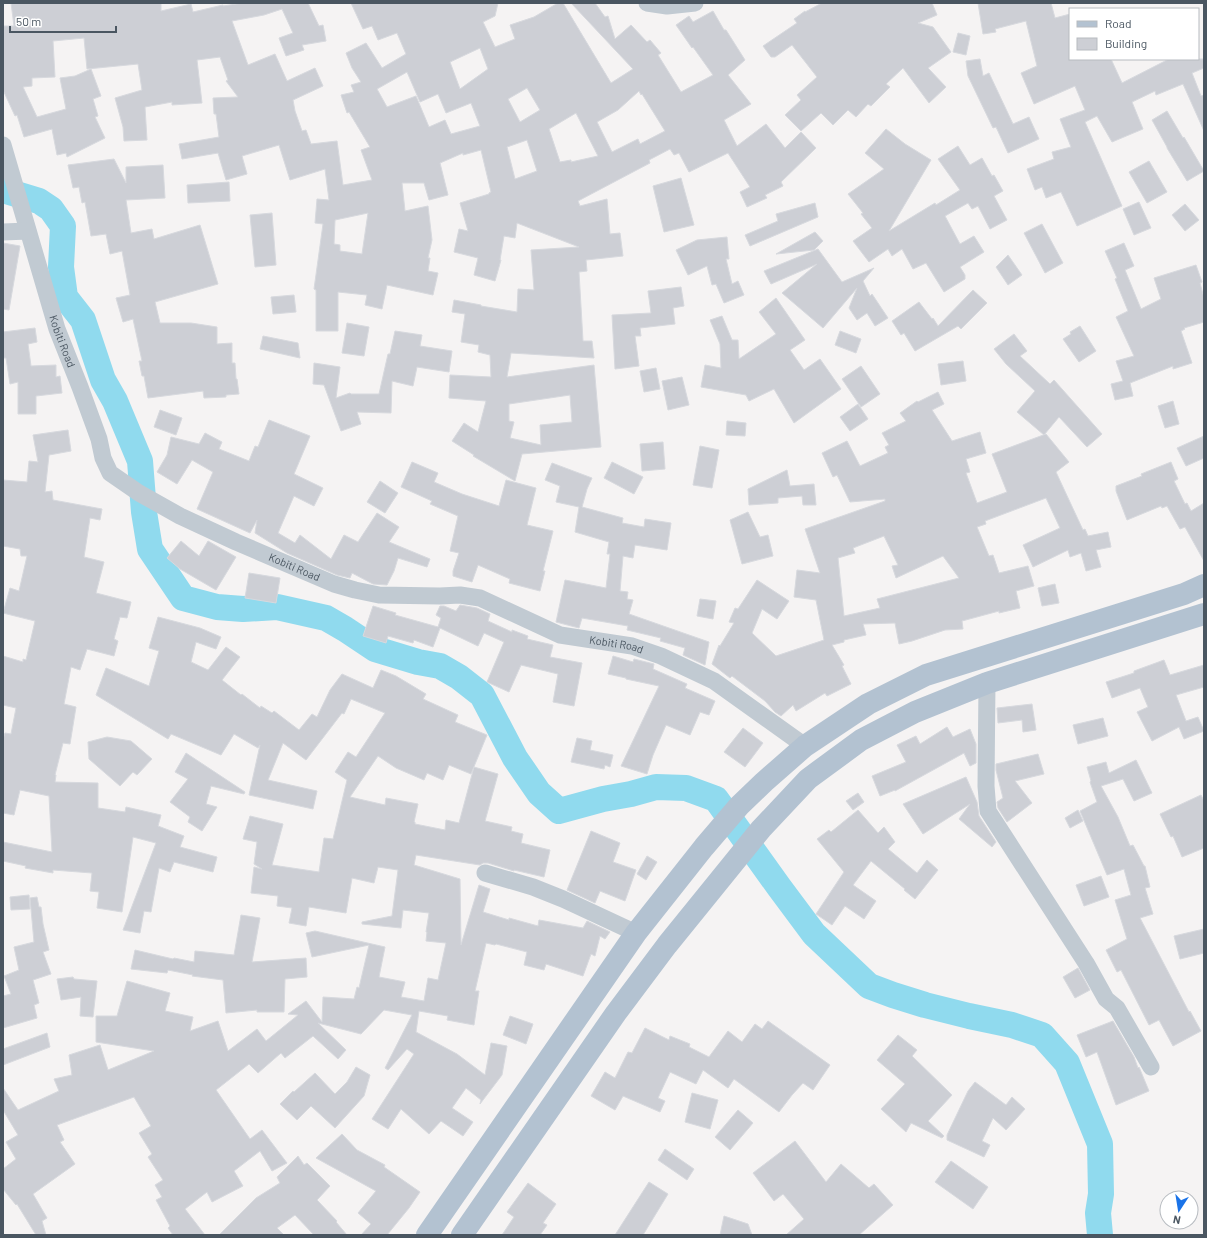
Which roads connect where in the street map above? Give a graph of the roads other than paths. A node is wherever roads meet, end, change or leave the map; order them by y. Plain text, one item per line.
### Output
1 (647, 3) edge
2 (695, 3) edge
3 (3, 145) edge
4 (28, 231) junction
5 (3, 232) edge
6 (1204, 585) edge
7 (1204, 614) edge
8 (987, 683) junction
9 (805, 746) junction
10 (485, 873) dead end
11 (636, 933) junction
12 (1151, 1067) dead end
13 (427, 1235) edge
14 (462, 1235) edge

1 - 2 street
3 - 4 street, Kobiti Road
4 - 5 street
4 - 9 street, Kobiti Road
6 - 9 main road
7 - 8 main road
8 - 12 street
8 - 14 main road
9 - 11 main road
10 - 11 street
11 - 13 main road

